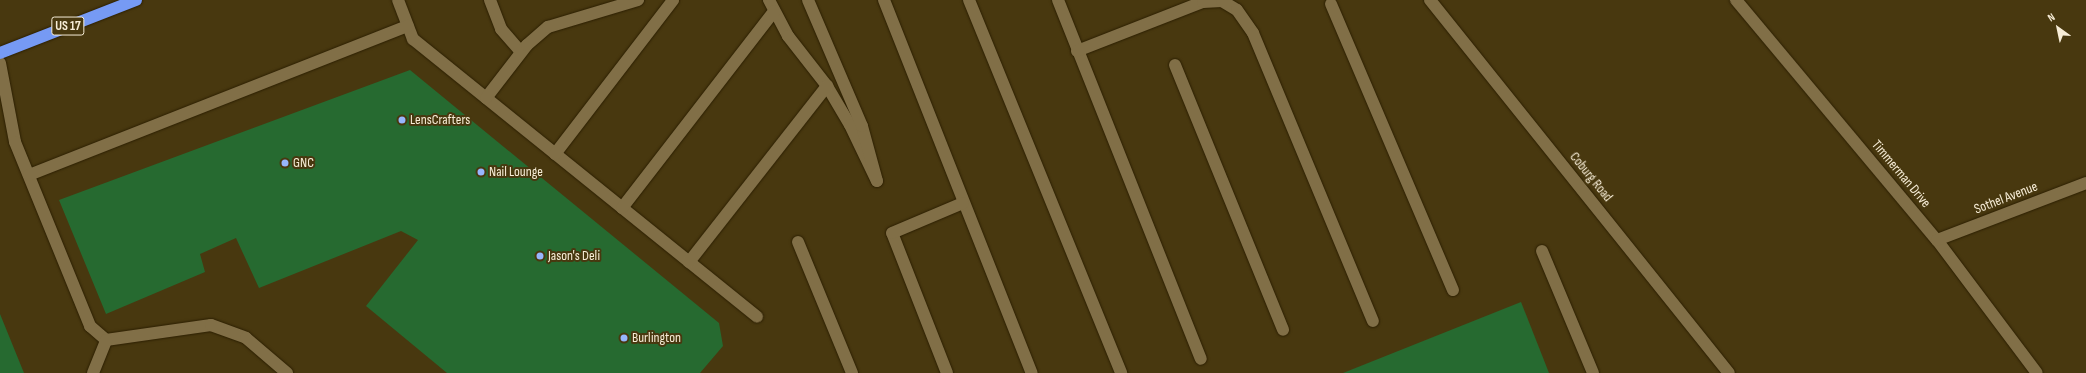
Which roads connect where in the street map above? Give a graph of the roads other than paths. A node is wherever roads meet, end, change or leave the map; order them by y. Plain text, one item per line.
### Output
1 (136, 0) edge
2 (398, 0) edge
3 (490, 0) edge
4 (638, 0) edge
5 (673, 0) edge
6 (769, 0) edge
7 (808, 0) edge
8 (884, 0) edge
9 (969, 0) edge
10 (1058, 0) edge
11 (1430, 0) edge
12 (1736, 0) edge
13 (1222, 1) edge
14 (1331, 4) dead end
15 (774, 11) junction
16 (408, 26) junction
17 (1077, 51) junction
18 (521, 52) junction
19 (0, 53) edge
20 (0, 63) edge
21 (1175, 65) dead end
22 (827, 86) junction
23 (486, 98) junction
24 (555, 154) junction
25 (29, 175) junction
26 (2086, 183) edge
27 (963, 203) junction
28 (622, 208) junction
29 (1937, 240) junction
30 (798, 242) dead end
31 (1542, 251) dead end
32 (689, 262) junction
33 (1453, 290) dead end
34 (757, 317) dead end
35 (1373, 321) dead end
36 (1283, 330) dead end
37 (106, 340) junction
38 (1201, 359) dead end
39 (93, 373) edge
40 (287, 373) edge
41 (852, 373) edge
42 (947, 373) edge
43 (1032, 373) edge
44 (1121, 373) edge
45 (1593, 373) edge
46 (1729, 373) edge
47 (2037, 373) edge

1 - 19 highway, US 17
2 - 16 street
3 - 18 street
4 - 18 street
5 - 24 street
6 - 15 street
7 - 22 street
8 - 27 street
9 - 44 street
10 - 17 street
11 - 46 street, Coburg Road
12 - 29 street, Timmerman Drive
13 - 17 street
13 - 35 street
14 - 33 street
15 - 22 street
15 - 28 street
16 - 23 street
16 - 25 street
17 - 38 street
18 - 23 street
20 - 25 street
21 - 36 street
22 - 32 street
23 - 24 street
24 - 28 street
25 - 37 street
26 - 29 street, Sothel Avenue
27 - 42 street
27 - 43 street
28 - 32 street
29 - 47 street, Timmerman Drive
30 - 41 street
31 - 45 street
32 - 34 street
37 - 39 street
37 - 40 street

